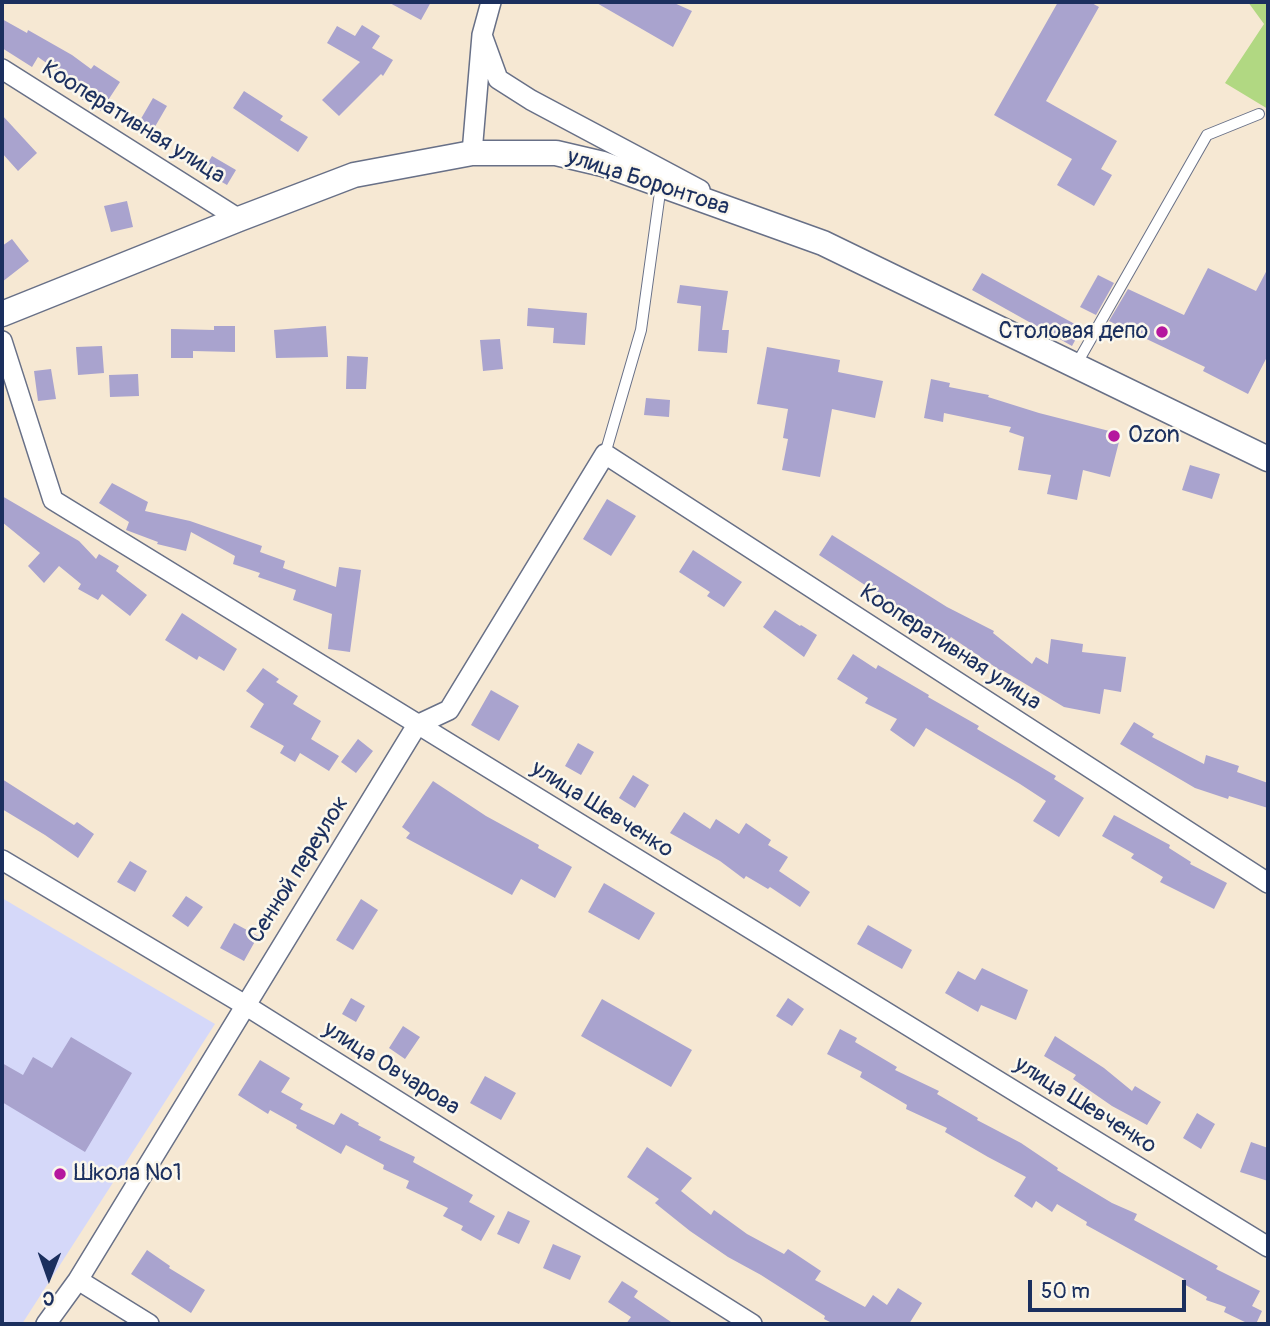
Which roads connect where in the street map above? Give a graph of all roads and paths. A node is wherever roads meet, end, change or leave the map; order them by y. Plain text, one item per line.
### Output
1 (491, 2) edge
2 (482, 35) junction
3 (2, 69) edge
4 (1259, 114) dead end
5 (472, 153) junction
6 (661, 184) junction
7 (747, 216) junction
8 (239, 219) junction
9 (2, 314) edge
10 (2, 341) edge
11 (1076, 366) junction
12 (605, 454) junction
13 (1268, 459) edge
14 (417, 725) junction
15 (2, 860) edge
16 (1268, 883) edge
17 (245, 1005) junction
18 (1268, 1247) edge
19 (78, 1280) junction
20 (46, 1324) edge
21 (149, 1324) edge
22 (752, 1324) edge

1 - 2 street
2 - 5 street
2 - 7 street
3 - 8 street, Кооперативная улица
4 - 11 lane
5 - 6 street, улица Боронтова
5 - 8 street, улица Боронтова
6 - 7 street, улица Боронтова
6 - 12 lane
7 - 11 street, улица Боронтова
8 - 9 street, улица Боронтова
10 - 14 street, улица Шевченко
11 - 13 street, улица Боронтова
12 - 14 street
12 - 16 street, Кооперативная улица
14 - 17 street, Сенной переулок
14 - 18 street, улица Шевченко
15 - 17 street, улица Овчарова
17 - 19 street, Сенной переулок
17 - 22 street, улица Овчарова
19 - 20 street, Сенной переулок
19 - 21 street

